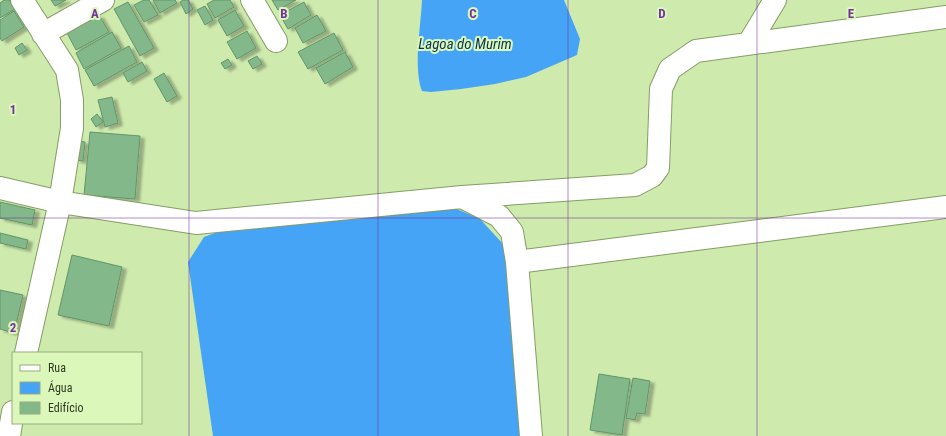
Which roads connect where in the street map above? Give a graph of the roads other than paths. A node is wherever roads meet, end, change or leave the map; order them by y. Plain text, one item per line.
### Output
1 (22, 0) edge
2 (103, 0) edge
3 (252, 0) edge
4 (776, 0) edge
5 (946, 17) edge
6 (43, 34) junction
7 (276, 41) dead end
8 (749, 44) junction
9 (0, 188) edge
10 (462, 197) junction
11 (60, 202) junction
12 (946, 207) edge
13 (517, 262) junction
14 (26, 352) edge
15 (12, 418) edge
16 (9, 436) edge
17 (531, 436) edge

1 - 6 street
2 - 6 street
3 - 7 street
4 - 8 street
5 - 8 street
6 - 11 street
8 - 10 street
9 - 11 street
10 - 11 street
10 - 13 street
11 - 14 street
12 - 13 street
13 - 17 street
15 - 16 street

